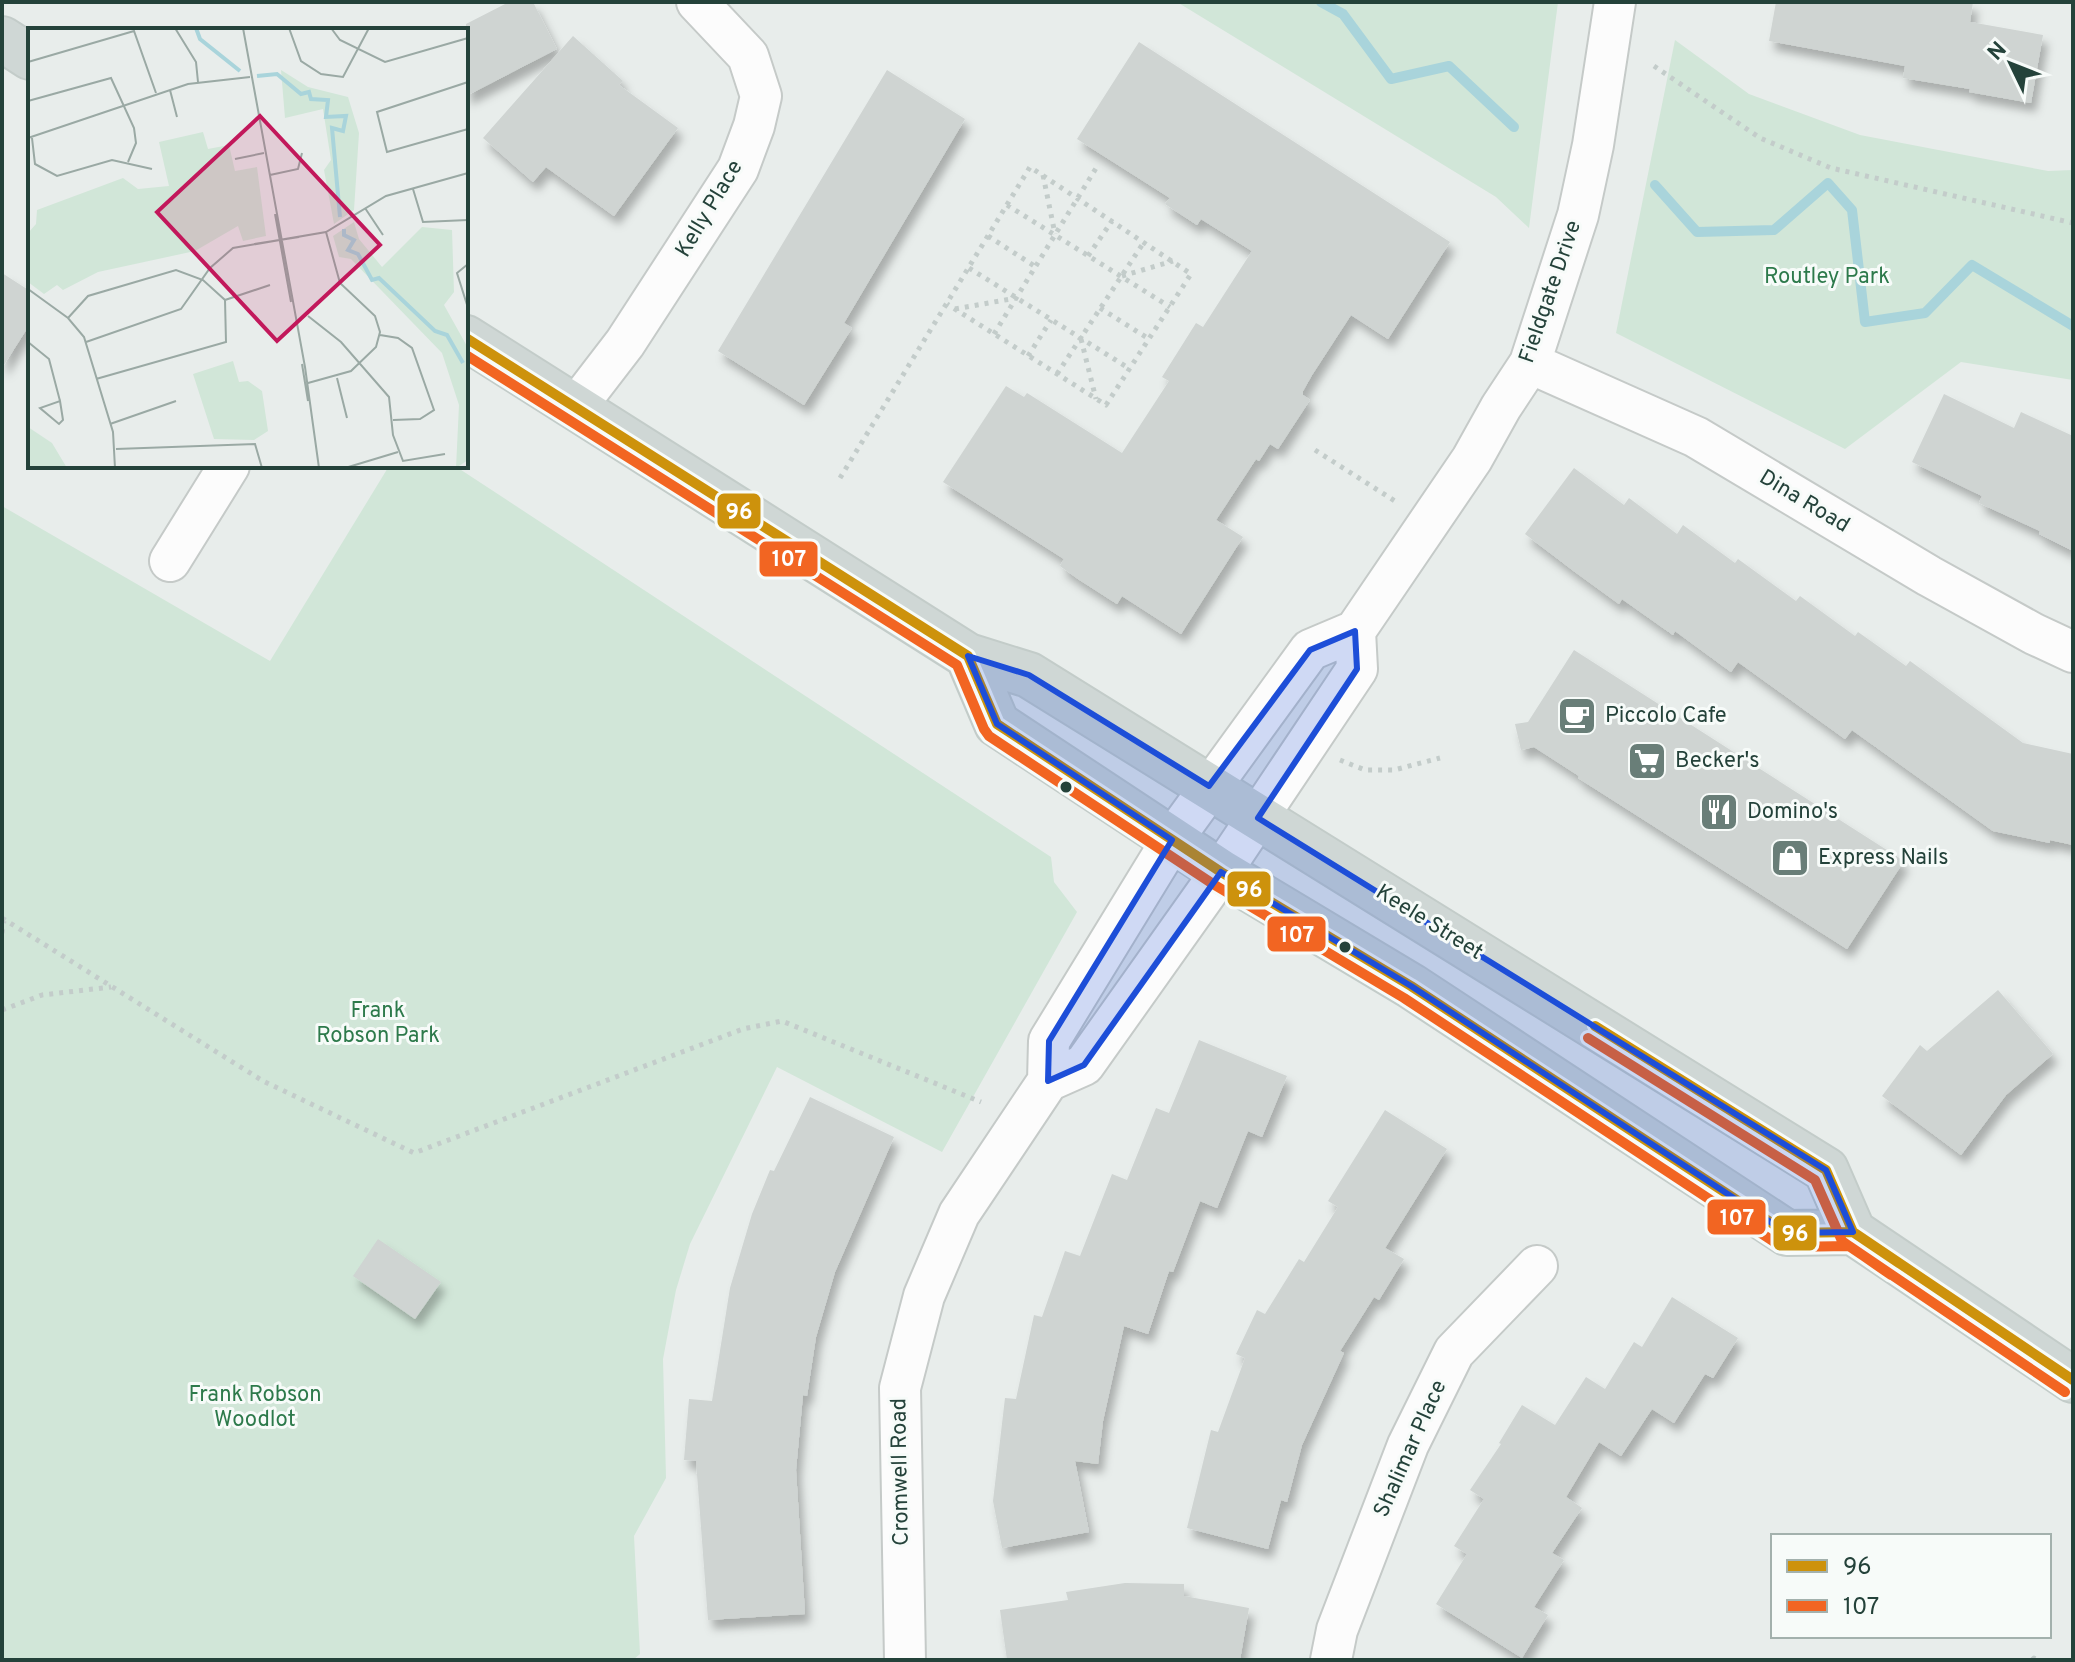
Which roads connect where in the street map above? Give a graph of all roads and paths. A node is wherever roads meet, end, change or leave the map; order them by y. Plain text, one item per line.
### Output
1 (697, 2) edge
2 (1615, 2) edge
3 (2, 39) edge
4 (28, 56) edge
5 (1654, 66) dead end
6 (1098, 165) dead end
7 (1043, 175) junction
8 (1078, 198) junction
9 (1007, 205) junction
10 (1112, 221) junction
11 (2073, 223) edge
12 (1055, 235) junction
13 (988, 236) junction
14 (1144, 242) junction
15 (1088, 256) junction
16 (1173, 261) junction
17 (1036, 267) junction
18 (969, 268) junction
19 (1121, 276) junction
20 (1017, 298) junction
21 (947, 304) junction
22 (1170, 307) junction
23 (1100, 308) junction
24 (954, 309) junction
25 (1051, 319) junction
26 (994, 334) junction
27 (1081, 338) junction
28 (468, 339) edge
29 (1149, 339) junction
30 (1028, 356) junction
31 (1530, 363) junction
32 (1130, 369) junction
33 (1057, 374) junction
34 (1097, 400) junction
35 (575, 408) junction
36 (1315, 450) dead end
37 (223, 468) edge
38 (840, 478) dead end
39 (1429, 523) junction
40 (170, 561) dead end
41 (1355, 631) junction
42 (2073, 652) edge
43 (968, 656) junction
44 (1440, 758) dead end
45 (1339, 760) dead end
46 (1209, 786) junction
47 (1258, 818) junction
48 (1172, 840) junction
49 (1221, 872) junction
50 (3, 919) edge
51 (2, 933) edge
52 (112, 987) junction
53 (2, 1010) edge
54 (1048, 1081) junction
55 (981, 1102) dead end
56 (1853, 1232) junction
57 (1537, 1266) dead end
58 (2073, 1380) edge
59 (905, 1660) edge
60 (1331, 1660) edge

1 - 35 street, Kelly Place
2 - 31 street, Fieldgate Drive
3 - 4 main road
5 - 11 path
6 - 8 path
7 - 8 path
7 - 9 path
7 - 12 path
8 - 10 path
8 - 12 path
9 - 12 path
9 - 13 path
10 - 14 path
10 - 15 path
12 - 15 path
12 - 17 path
13 - 17 path
13 - 18 path
14 - 16 path
14 - 19 path
15 - 19 path
16 - 19 path
16 - 22 path
17 - 20 path
18 - 20 path
18 - 21 path
19 - 22 path
19 - 23 path
20 - 24 path
20 - 25 path
20 - 26 path
21 - 24 path
21 - 38 path
22 - 29 path
23 - 27 path
23 - 29 path
24 - 26 path
25 - 27 path
25 - 30 path
26 - 30 path
27 - 32 path
27 - 33 path
27 - 34 path
28 - 35 main road, Keele Street
29 - 32 path
30 - 33 path
31 - 39 street, Fieldgate Drive
31 - 42 street, Dina Road
32 - 34 path
33 - 34 path
35 - 43 main road, Keele Street
36 - 39 path
37 - 40 street
39 - 41 street, Fieldgate Drive
41 - 46 street
41 - 47 street
43 - 46 main road, Keele Street
43 - 48 main road
44 - 45 path
46 - 47 main road, Keele Street
46 - 48 street
47 - 49 street
47 - 56 main road, Keele Street
48 - 49 main road
48 - 54 street
49 - 54 street
49 - 56 main road
50 - 51 path
50 - 52 path
52 - 53 path
52 - 55 path
54 - 59 street, Cromwell Road
56 - 58 main road
57 - 60 street, Shalimar Place

